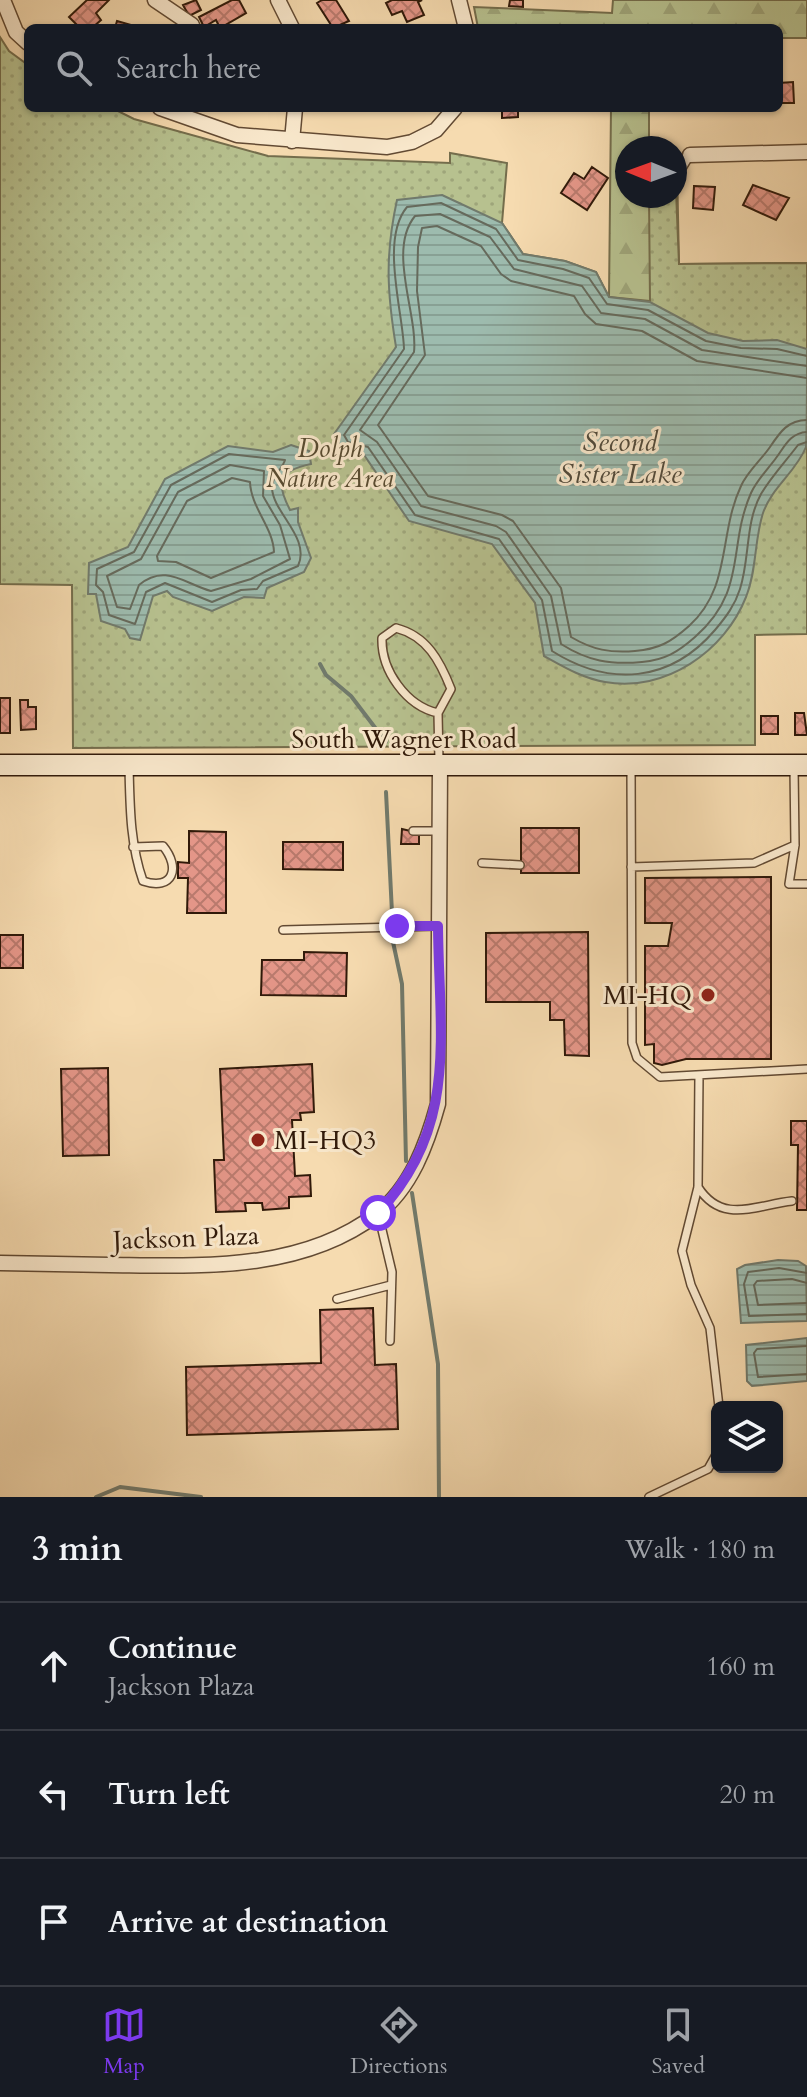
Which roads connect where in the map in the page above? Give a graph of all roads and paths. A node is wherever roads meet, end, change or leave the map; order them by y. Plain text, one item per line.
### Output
1 (3, 0) edge
2 (155, 0) edge
3 (278, 0) edge
4 (459, 0) edge
5 (191, 24) edge
6 (290, 24) edge
7 (465, 24) edge
8 (24, 39) edge
9 (171, 112) edge
10 (295, 112) edge
11 (451, 112) edge
12 (292, 141) junction
13 (807, 152) edge
14 (690, 155) joint
15 (687, 160) edge
16 (438, 713) junction
17 (0, 765) edge
18 (129, 765) junction
19 (440, 765) junction
20 (631, 765) junction
21 (800, 765) edge
22 (413, 831) dead end
23 (440, 831) junction
24 (795, 845) junction
25 (133, 847) junction
26 (482, 863) dead end
27 (520, 865) dead end
28 (631, 867) junction
29 (807, 884) edge
30 (438, 926) junction
31 (283, 930) dead end
32 (807, 1069) edge
33 (699, 1075) junction
34 (698, 1187) junction
35 (792, 1201) dead end
36 (378, 1213) junction
37 (0, 1263) edge
38 (391, 1285) junction
39 (337, 1299) dead end
40 (390, 1341) dead end
41 (718, 1401) edge
42 (711, 1464) edge
43 (649, 1497) edge

1 - 8 street
2 - 5 street
3 - 6 street
4 - 7 street
9 - 12 street
10 - 12 street
11 - 12 street
13 - 14 street
14 - 15 lane
16 - 16 lane
16 - 19 lane
17 - 18 main road, South Wagner Road
18 - 19 main road, South Wagner Road
18 - 25 lane
19 - 20 main road, South Wagner Road
19 - 23 street, Jackson Plaza
20 - 21 main road, South Wagner Road
20 - 28 lane
21 - 24 lane
22 - 23 lane
23 - 30 street, Jackson Plaza
24 - 28 lane
24 - 29 lane
25 - 25 lane
26 - 27 lane
28 - 33 lane
30 - 31 lane
30 - 36 street, Jackson Plaza
32 - 33 lane
33 - 34 lane
34 - 35 lane
34 - 41 lane
36 - 37 street, Jackson Plaza
36 - 38 lane
38 - 39 lane
38 - 40 lane
42 - 43 lane

